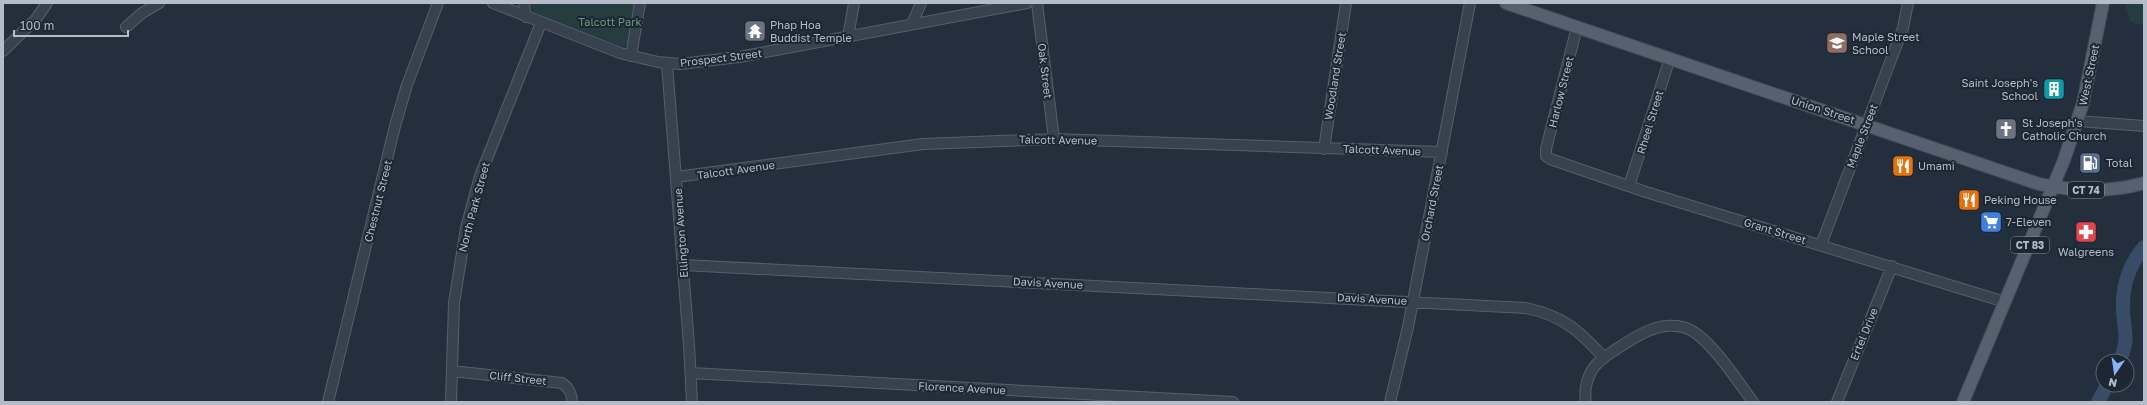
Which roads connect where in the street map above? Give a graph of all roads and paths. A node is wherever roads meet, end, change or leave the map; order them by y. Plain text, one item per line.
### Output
1 (47, 3) edge
2 (159, 3) edge
3 (438, 3) edge
4 (492, 3) edge
5 (524, 3) edge
6 (640, 3) edge
7 (854, 3) edge
8 (921, 3) edge
9 (1027, 3) edge
10 (1036, 3) edge
11 (1346, 3) edge
12 (1470, 3) edge
13 (1506, 3) edge
14 (1908, 3) edge
15 (2103, 3) edge
16 (526, 17) junction
17 (541, 23) junction
18 (912, 24) junction
19 (126, 27) dead end
20 (1577, 27) junction
21 (848, 37) junction
22 (3, 51) edge
23 (631, 56) junction
24 (1670, 58) junction
25 (667, 64) junction
26 (2078, 121) junction
27 (1866, 124) junction
28 (2144, 126) edge
29 (1054, 139) junction
30 (1324, 149) junction
31 (1442, 152) junction
32 (1546, 156) joint
33 (676, 178) junction
34 (2144, 183) edge
35 (1629, 186) junction
36 (2054, 186) junction
37 (1821, 245) junction
38 (683, 264) junction
39 (1892, 266) junction
40 (1413, 301) junction
41 (2006, 302) junction
42 (1604, 358) junction
43 (452, 371) junction
44 (691, 373) junction
45 (328, 402) edge
46 (451, 402) edge
47 (572, 402) edge
48 (692, 402) edge
49 (1233, 402) edge
50 (1390, 402) edge
51 (1586, 402) edge
52 (1753, 402) edge
53 (1837, 402) edge
54 (1963, 402) edge

1 - 22 street
2 - 19 street
3 - 45 street, Chestnut Street
4 - 16 street, Prospect Street
5 - 16 street
6 - 23 street
7 - 21 street
8 - 18 street
9 - 18 street, Prospect Street
10 - 29 street, Oak Street
11 - 30 street, Woodland Street
12 - 31 street, Orchard Street
13 - 20 main road, Union Street / CT 74
14 - 27 street, Maple Street
15 - 26 main road, West Street
16 - 17 street, Prospect Street
17 - 23 street, Prospect Street
17 - 43 street, North Park Street
18 - 21 street, Prospect Street
20 - 24 main road, Union Street / CT 74
20 - 32 street, Harlow Street
21 - 25 street, Prospect Street
23 - 25 street, Prospect Street
24 - 27 main road, Union Street / CT 74
24 - 35 street, Rheel Street
25 - 33 street, Ellington Avenue
26 - 28 street
26 - 36 main road, West Street
27 - 36 main road, Union Street / CT 74
27 - 37 street, Maple Street
29 - 30 street, Talcott Avenue
29 - 33 street, Talcott Avenue
30 - 31 street, Talcott Avenue
31 - 40 street, Orchard Street
32 - 35 street, Grant Street
33 - 38 street, Ellington Avenue
34 - 36 main road, Union Street / CT 74
35 - 37 street, Grant Street
36 - 41 main road, West Street / CT 83
37 - 39 street, Grant Street
38 - 40 street, Davis Avenue
38 - 44 street, Ellington Avenue
39 - 41 street, Grant Street
39 - 53 street, Ertel Drive
40 - 42 street, Davis Avenue
40 - 50 street, Orchard Street
41 - 54 main road, West Street / CT 83
42 - 51 street
42 - 52 street
43 - 46 street, North Park Street
43 - 47 street, Cliff Street
44 - 48 street, Ellington Avenue
44 - 49 street, Florence Avenue

